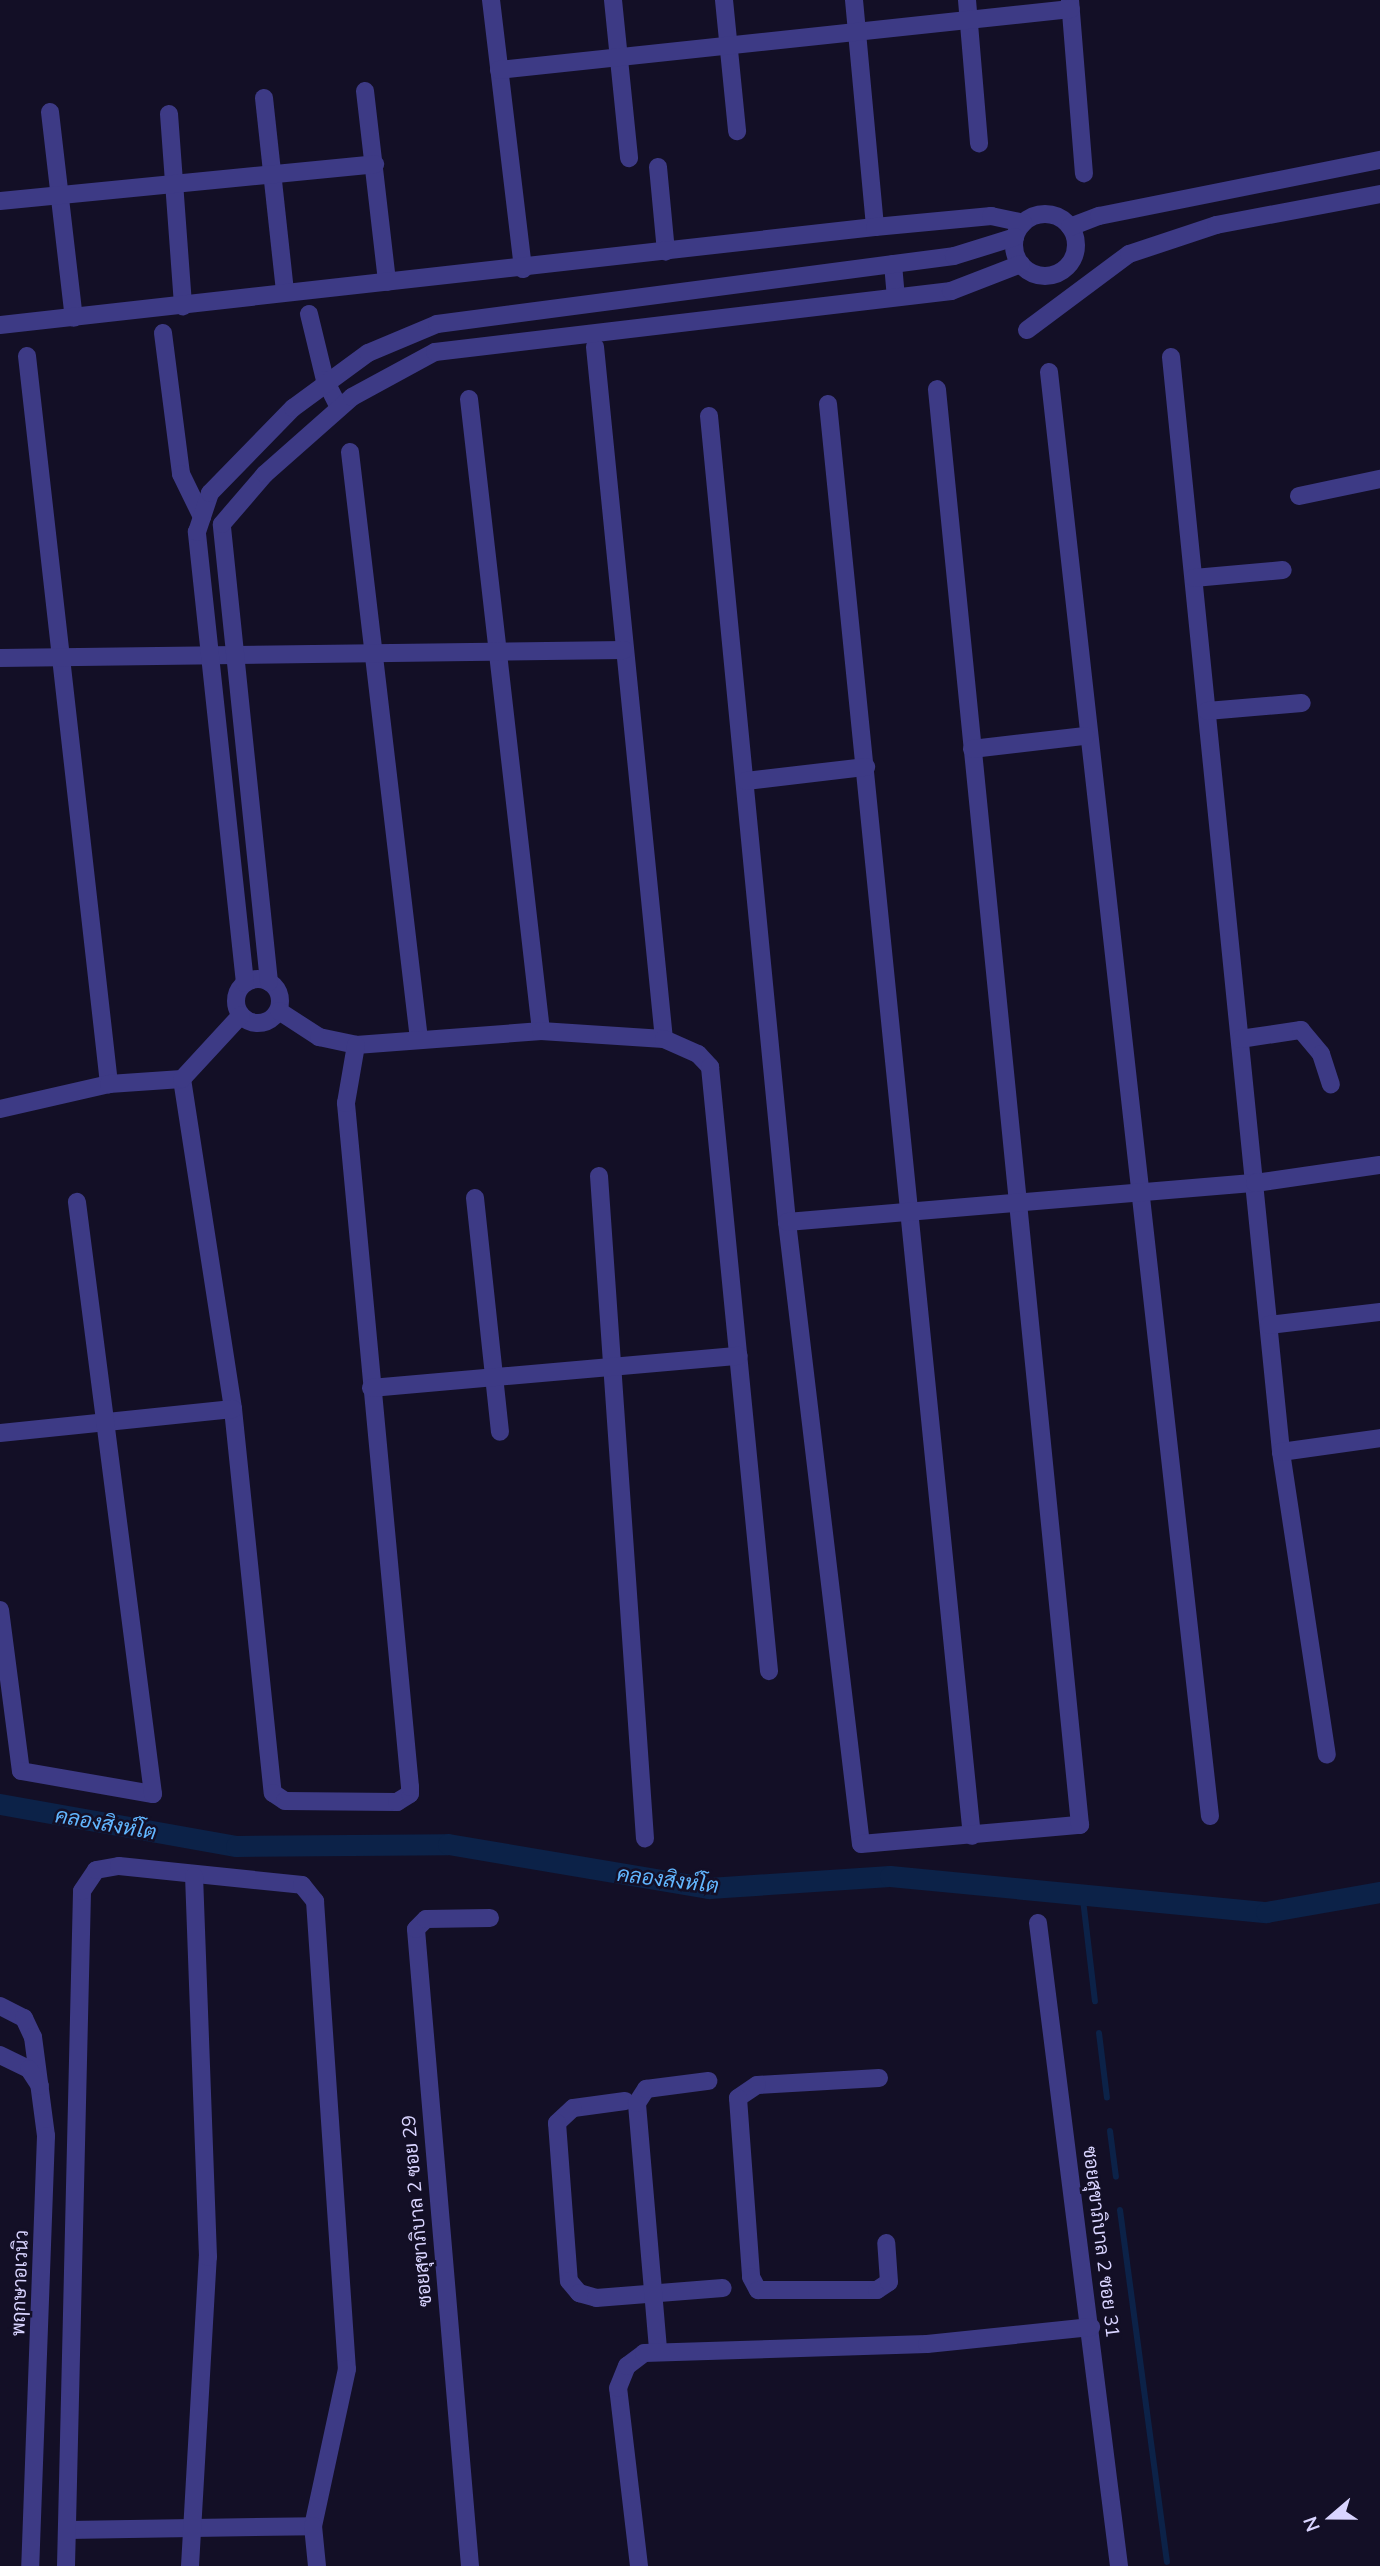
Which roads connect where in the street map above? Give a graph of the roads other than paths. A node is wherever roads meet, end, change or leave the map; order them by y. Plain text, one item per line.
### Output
1 (491, 0) edge
2 (613, 0) edge
3 (724, 0) edge
4 (854, 0) edge
5 (967, 0) edge
6 (1071, 5) edge
7 (968, 19) junction
8 (857, 30) junction
9 (729, 42) junction
10 (618, 55) junction
11 (499, 70) junction
12 (365, 91) dead end
13 (264, 98) dead end
14 (50, 112) dead end
15 (169, 114) dead end
16 (737, 131) dead end
17 (979, 144) dead end
18 (629, 158) dead end
19 (1380, 160) edge
20 (375, 164) junction
21 (657, 167) dead end
22 (1084, 173) dead end
23 (271, 175) junction
24 (174, 185) junction
25 (1380, 194) edge
26 (59, 195) junction
27 (0, 201) edge
28 (875, 227) junction
29 (1070, 227) junction
30 (1019, 230) junction
31 (666, 252) junction
32 (893, 264) junction
33 (1021, 264) junction
34 (523, 269) junction
35 (387, 282) junction
36 (285, 292) junction
37 (896, 297) junction
38 (618, 298) junction
39 (183, 306) junction
40 (309, 314) dead end
41 (74, 318) junction
42 (0, 325) edge
43 (622, 327) junction
44 (1027, 330) dead end
45 (163, 333) dead end
46 (595, 348) dead end
47 (27, 356) dead end
48 (1171, 357) dead end
49 (1049, 372) dead end
50 (325, 380) junction
51 (937, 389) dead end
52 (469, 399) dead end
53 (828, 404) dead end
54 (338, 407) junction
55 (709, 416) dead end
56 (350, 452) dead end
57 (1380, 479) edge
58 (1299, 496) dead end
59 (199, 516) junction
60 (222, 524) junction
61 (1283, 570) dead end
62 (1194, 578) junction
63 (624, 650) junction
64 (495, 652) junction
65 (372, 653) junction
66 (205, 655) junction
67 (238, 655) junction
68 (61, 657) junction
69 (0, 658) edge
70 (1302, 703) dead end
71 (1207, 711) junction
72 (1085, 736) junction
73 (972, 749) junction
74 (866, 767) junction
75 (746, 781) junction
76 (269, 982) junction
77 (245, 983) junction
78 (279, 1010) junction
79 (241, 1015) junction
80 (541, 1031) junction
81 (419, 1039) junction
82 (1240, 1039) junction
83 (664, 1040) junction
84 (356, 1045) junction
85 (181, 1079) junction
86 (109, 1084) junction
87 (1331, 1084) dead end
88 (0, 1109) edge
89 (1380, 1165) edge
90 (599, 1176) dead end
91 (1255, 1183) junction
92 (1136, 1193) junction
93 (475, 1198) dead end
94 (77, 1202) dead end
95 (1016, 1203) junction
96 (911, 1210) junction
97 (787, 1222) junction
98 (1380, 1312) edge
99 (1269, 1325) junction
100 (739, 1356) junction
101 (615, 1366) junction
102 (493, 1376) junction
103 (371, 1388) junction
104 (233, 1409) junction
105 (105, 1421) junction
106 (500, 1432) dead end
107 (0, 1433) edge
108 (1380, 1438) edge
109 (1281, 1452) junction
110 (0, 1610) edge
111 (769, 1671) dead end
112 (1327, 1755) dead end
113 (1210, 1816) dead end
114 (972, 1836) junction
115 (645, 1838) dead end
116 (194, 1876) junction
117 (490, 1918) dead end
118 (1038, 1923) dead end
119 (0, 2006) edge
120 (0, 2055) edge
121 (879, 2078) dead end
122 (708, 2081) dead end
123 (40, 2086) junction
124 (625, 2101) dead end
125 (886, 2243) dead end
126 (723, 2288) dead end
127 (655, 2293) junction
128 (1091, 2327) junction
129 (658, 2334) junction
130 (313, 2526) junction
131 (189, 2529) junction
132 (67, 2530) junction
133 (30, 2566) edge
134 (66, 2566) edge
135 (190, 2566) edge
136 (317, 2566) edge
137 (470, 2566) edge
138 (639, 2566) edge
139 (1119, 2566) edge

1 - 11 street
2 - 10 street
3 - 9 street
4 - 8 street
5 - 7 street
6 - 7 street
6 - 22 street
7 - 8 street
7 - 17 street
8 - 9 street
8 - 28 street
9 - 10 street
9 - 16 street
10 - 11 street
10 - 18 street
11 - 34 street
12 - 20 street
13 - 23 street
14 - 26 street
15 - 24 street
19 - 29 street
20 - 23 street
20 - 35 street
21 - 31 street
23 - 24 street
23 - 36 street
24 - 26 street
24 - 39 street
25 - 44 street
26 - 27 street
26 - 41 street
28 - 30 street
28 - 31 street
29 - 30 street
29 - 33 street
30 - 32 street
30 - 33 street
31 - 34 street
32 - 37 street
32 - 38 street
33 - 37 street
34 - 35 street
35 - 36 street
36 - 39 street
37 - 43 street
38 - 43 street
38 - 50 street
39 - 41 street
40 - 50 street
41 - 42 street
43 - 54 street
45 - 59 street
46 - 63 street
47 - 68 street
48 - 62 street
49 - 72 street
50 - 54 street
50 - 59 street
51 - 73 street
52 - 64 street
53 - 74 street
54 - 60 street
55 - 75 street
56 - 65 street
57 - 58 street
59 - 60 street
59 - 66 street
60 - 67 street
61 - 62 street
62 - 71 street
63 - 64 street
63 - 83 street
64 - 65 street
64 - 80 street
65 - 67 street
65 - 81 street
66 - 67 street
66 - 68 street
66 - 77 street
67 - 76 street
68 - 69 street
68 - 86 street
70 - 71 street
71 - 82 street
72 - 73 street
72 - 92 street
73 - 95 street
74 - 75 street
74 - 96 street
75 - 97 street
76 - 77 street
76 - 78 street
77 - 79 street
78 - 79 street
78 - 84 street
79 - 85 street
80 - 81 street
80 - 83 street
81 - 84 street
82 - 87 street
82 - 91 street
83 - 100 street
84 - 103 street
85 - 86 street
85 - 104 street
86 - 88 street
89 - 91 street
90 - 101 street
91 - 92 street
91 - 99 street
92 - 95 street
92 - 113 street
93 - 102 street
94 - 105 street
95 - 96 street
95 - 114 street
96 - 97 street
96 - 114 street
97 - 114 street
98 - 99 street
99 - 109 street
100 - 101 street
100 - 111 street
101 - 102 street
101 - 115 street
102 - 103 street
102 - 106 street
103 - 104 street
104 - 105 street
105 - 107 street
105 - 110 street
108 - 109 street
109 - 112 street
116 - 130 street
116 - 131 street
116 - 132 street
117 - 137 street, ซอยสุขาภิบาล 2 ซอย 29
118 - 128 street, ซอยสุขาภิบาล 2 ซอย 31
119 - 123 street, พฤกษาอเวนิว
120 - 123 street
121 - 125 street
122 - 127 street
123 - 133 street, พฤกษาอเวนิว
124 - 127 street
126 - 127 street
127 - 129 street
128 - 129 street
128 - 139 street, ซอยสุขาภิบาล 2 ซอย 31
129 - 138 street
130 - 131 street
130 - 136 street
131 - 132 street
131 - 135 street
132 - 134 street

